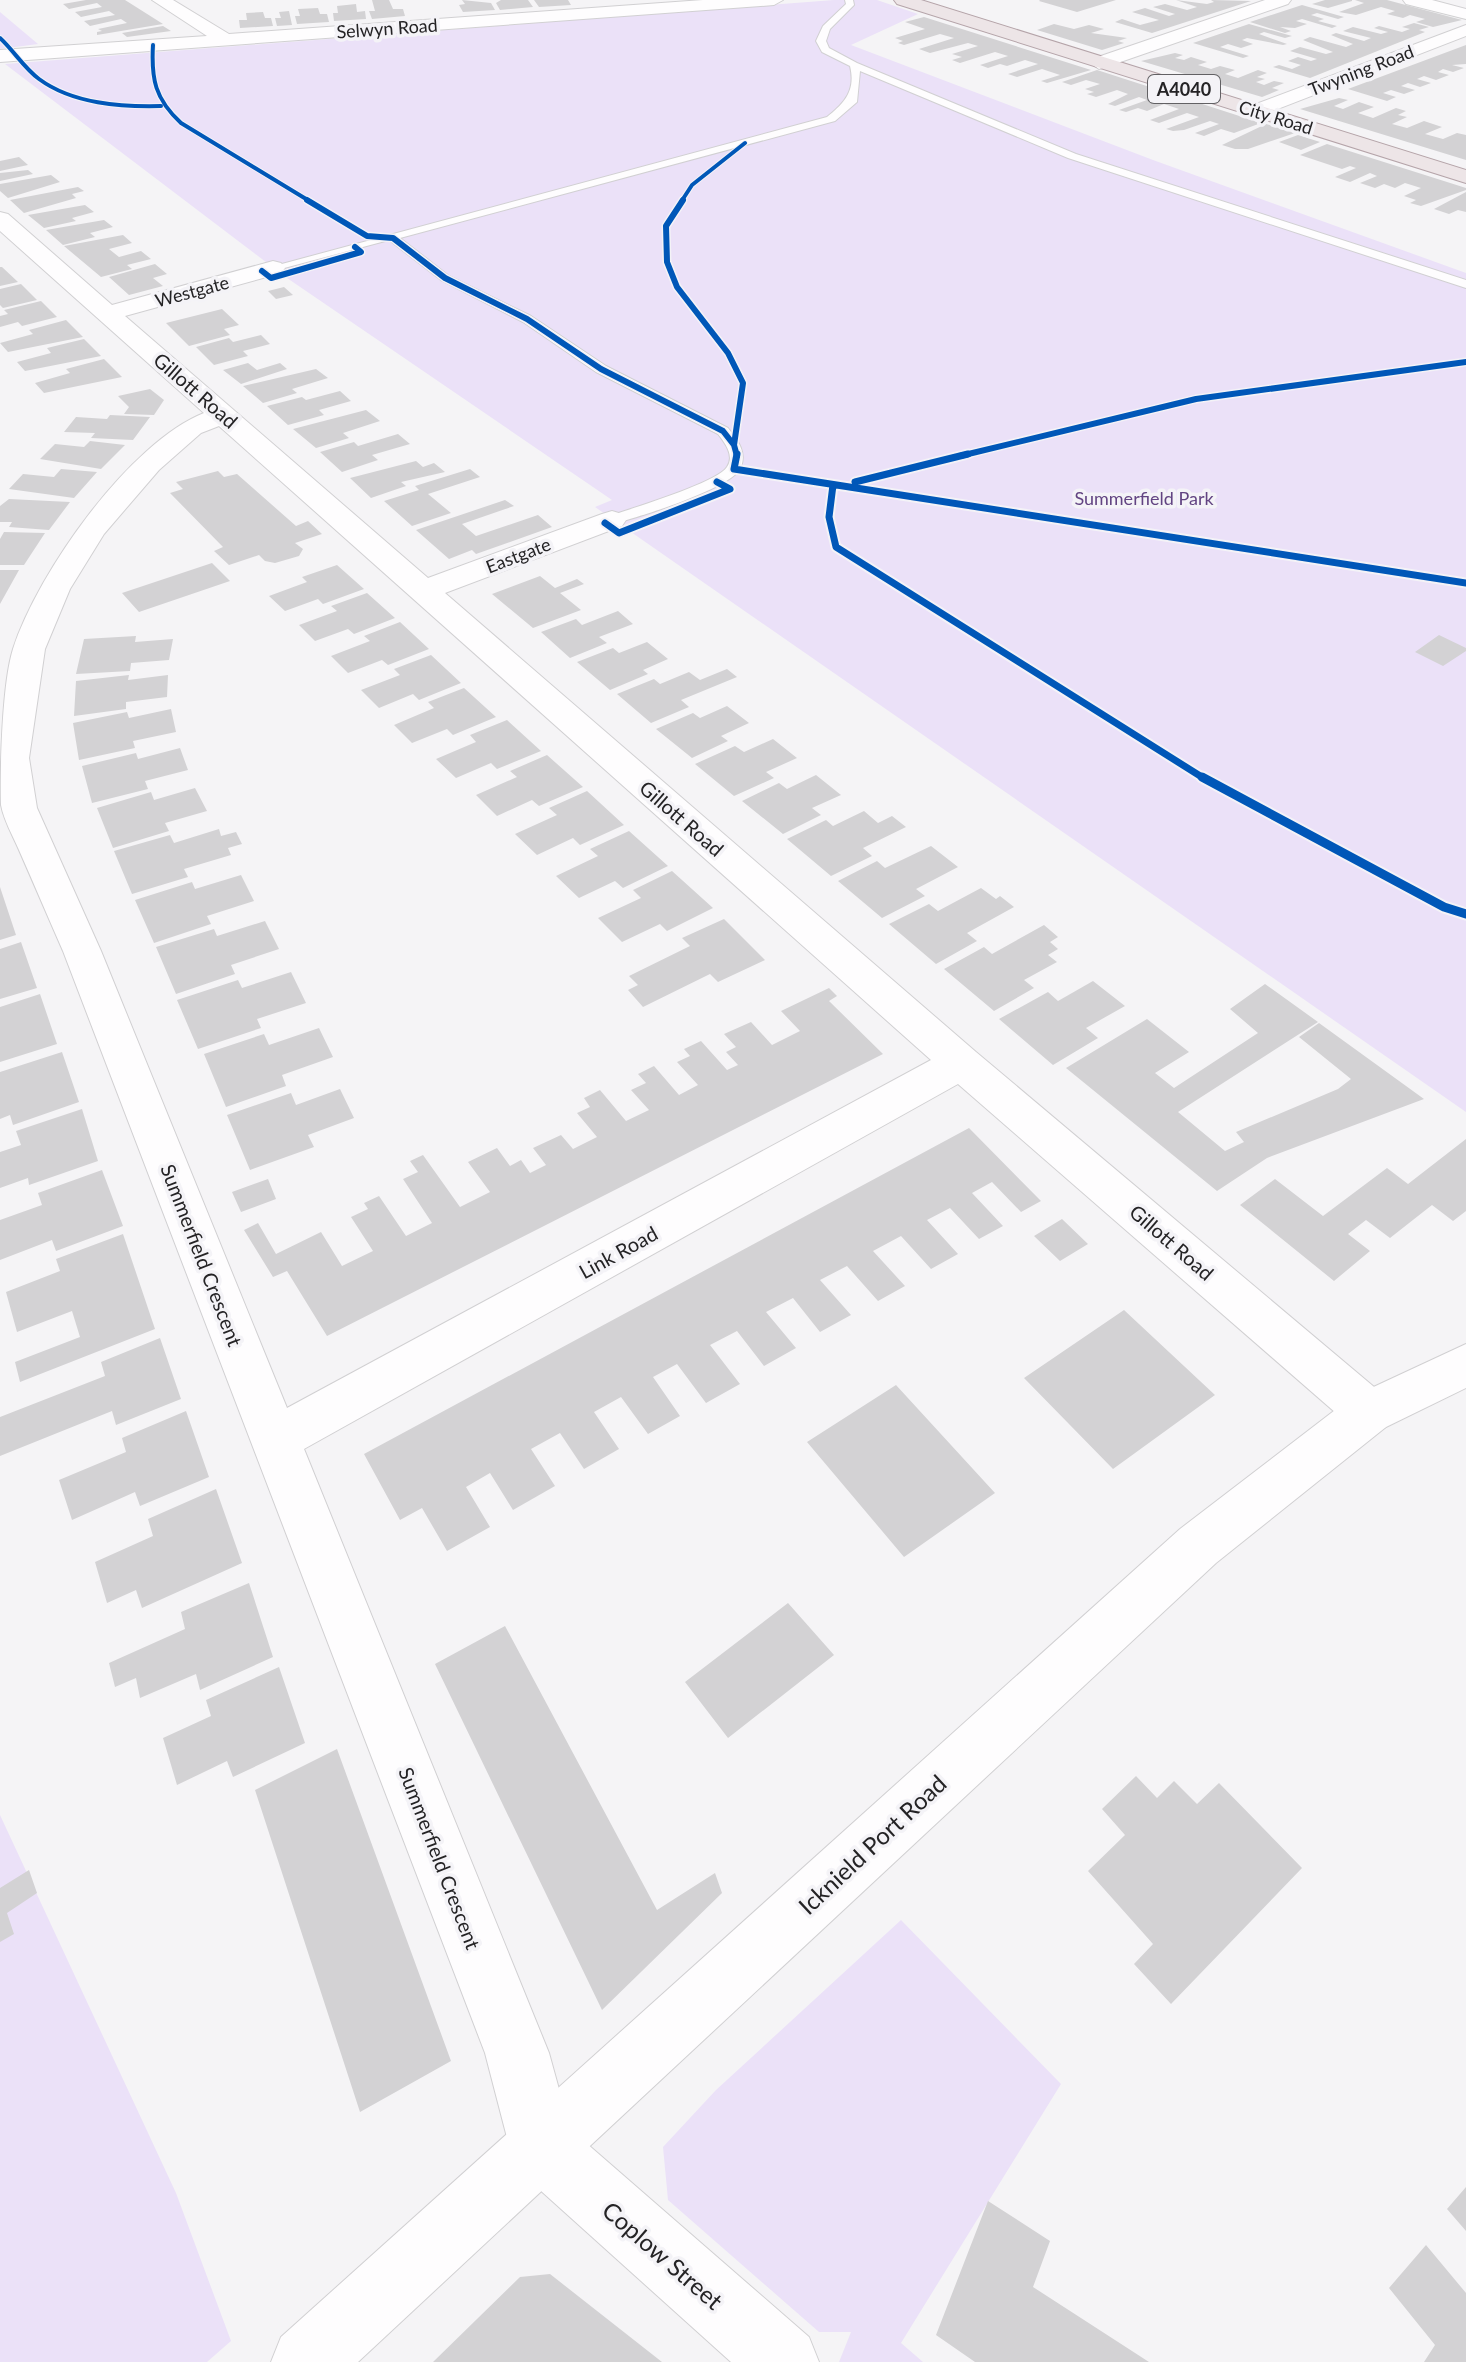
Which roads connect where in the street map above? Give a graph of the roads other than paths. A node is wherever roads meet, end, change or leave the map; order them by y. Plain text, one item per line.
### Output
1 (161, 0) edge
2 (774, 0) edge
3 (849, 0) edge
4 (903, 0) edge
5 (1282, 0) edge
6 (1412, 0) edge
7 (1466, 14) edge
8 (1466, 30) edge
9 (225, 39) junction
10 (0, 56) edge
11 (1099, 63) junction
12 (854, 65) junction
13 (1255, 111) junction
14 (1466, 177) edge
15 (0, 219) edge
16 (393, 238) junction
17 (273, 268) joint
18 (1466, 284) edge
19 (110, 313) junction
20 (224, 414) junction
21 (612, 520) joint
22 (424, 590) junction
23 (961, 1063) junction
24 (1466, 1365) edge
25 (1369, 1412) junction
26 (274, 1440) junction
27 (543, 2149) junction
28 (306, 2362) edge
29 (784, 2362) edge

1 - 9 street
2 - 9 street, Selwyn Road
3 - 12 lane
4 - 11 main road, City Road / A4040
5 - 11 street
6 - 7 street
8 - 13 street, Twyning Road
9 - 10 street, Selwyn Road
11 - 13 main road, City Road / A4040
12 - 16 lane
12 - 18 lane
13 - 14 main road, City Road / A4040
15 - 19 street, Gillott Road
16 - 17 lane
16 - 21 lane
17 - 19 street, Westgate
19 - 20 street, Gillott Road
20 - 22 street, Gillott Road
20 - 26 street, Summerfield Crescent
21 - 22 street, Eastgate
22 - 23 street, Gillott Road
23 - 25 street, Gillott Road
23 - 26 street, Link Road
24 - 25 street, Icknield Port Road
25 - 27 street, Icknield Port Road
26 - 27 street, Summerfield Crescent
27 - 28 street, Icknield Port Road
27 - 29 street, Coplow Street

